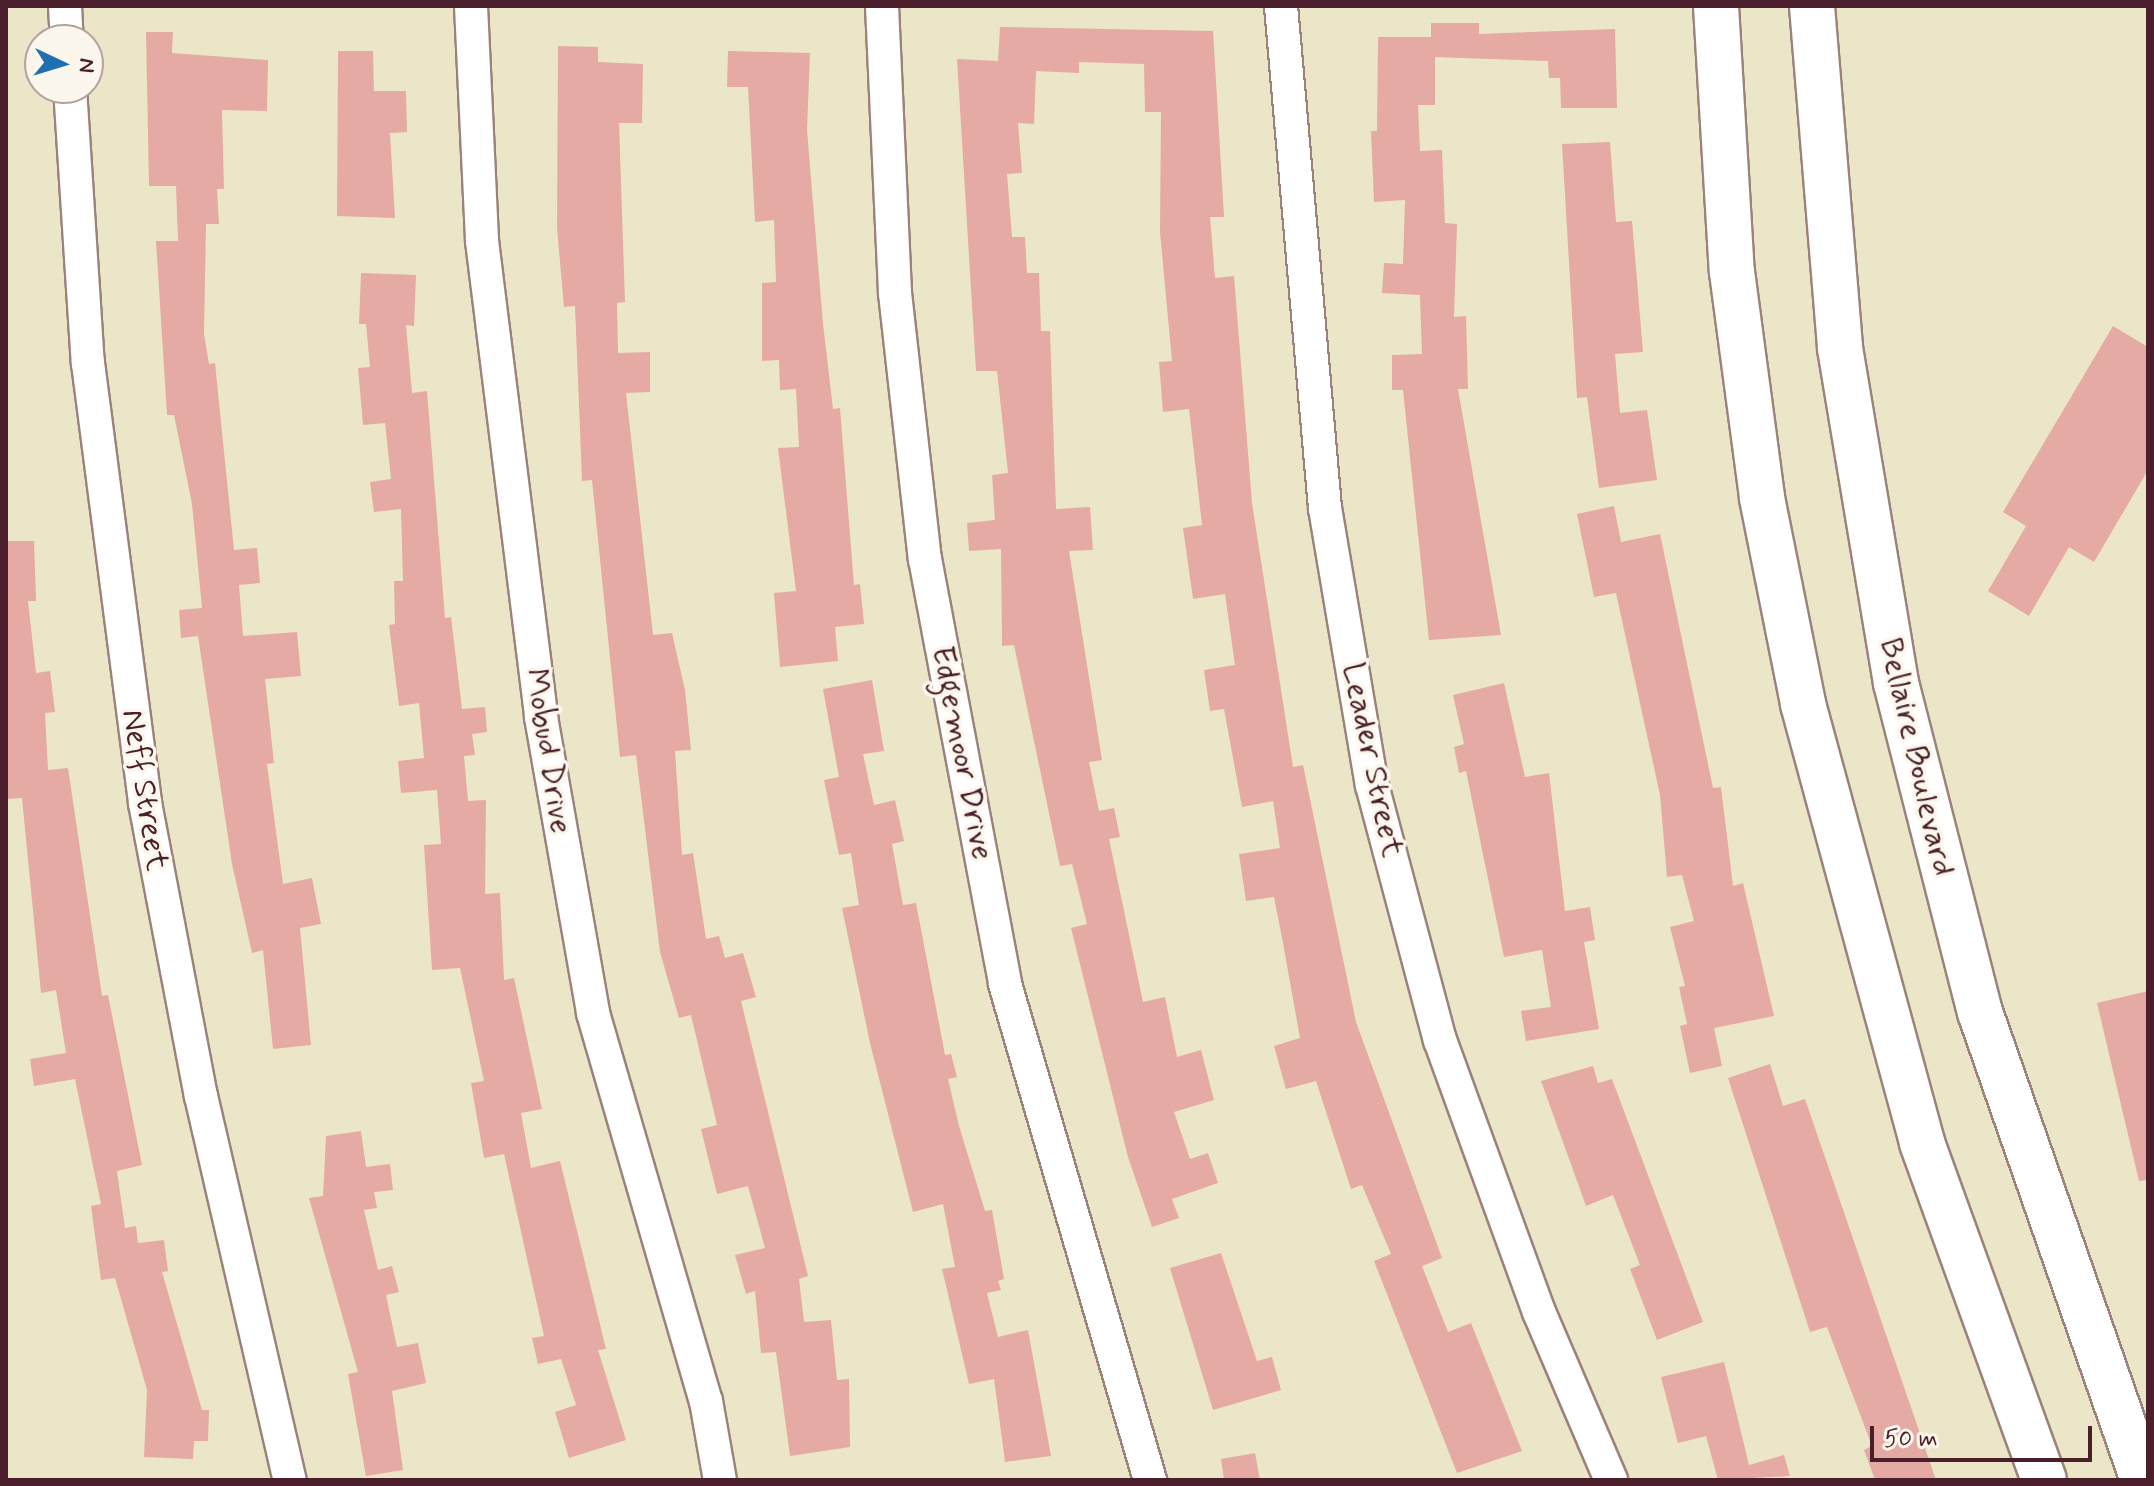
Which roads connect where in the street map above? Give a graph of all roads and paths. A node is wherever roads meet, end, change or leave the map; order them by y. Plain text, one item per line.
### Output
1 (471, 6) edge
2 (882, 6) edge
3 (1281, 6) edge
4 (1716, 6) edge
5 (1812, 6) edge
6 (71, 104) edge
7 (290, 1480) edge
8 (720, 1480) edge
9 (1150, 1480) edge
10 (1611, 1480) edge
11 (2044, 1480) edge
12 (2143, 1480) edge

1 - 8 street, Mobud Drive
2 - 9 street, Edgemoor Drive
3 - 10 street, Leader Street
4 - 11 main road
5 - 12 main road, Bellaire Boulevard
6 - 7 street, Neff Street

